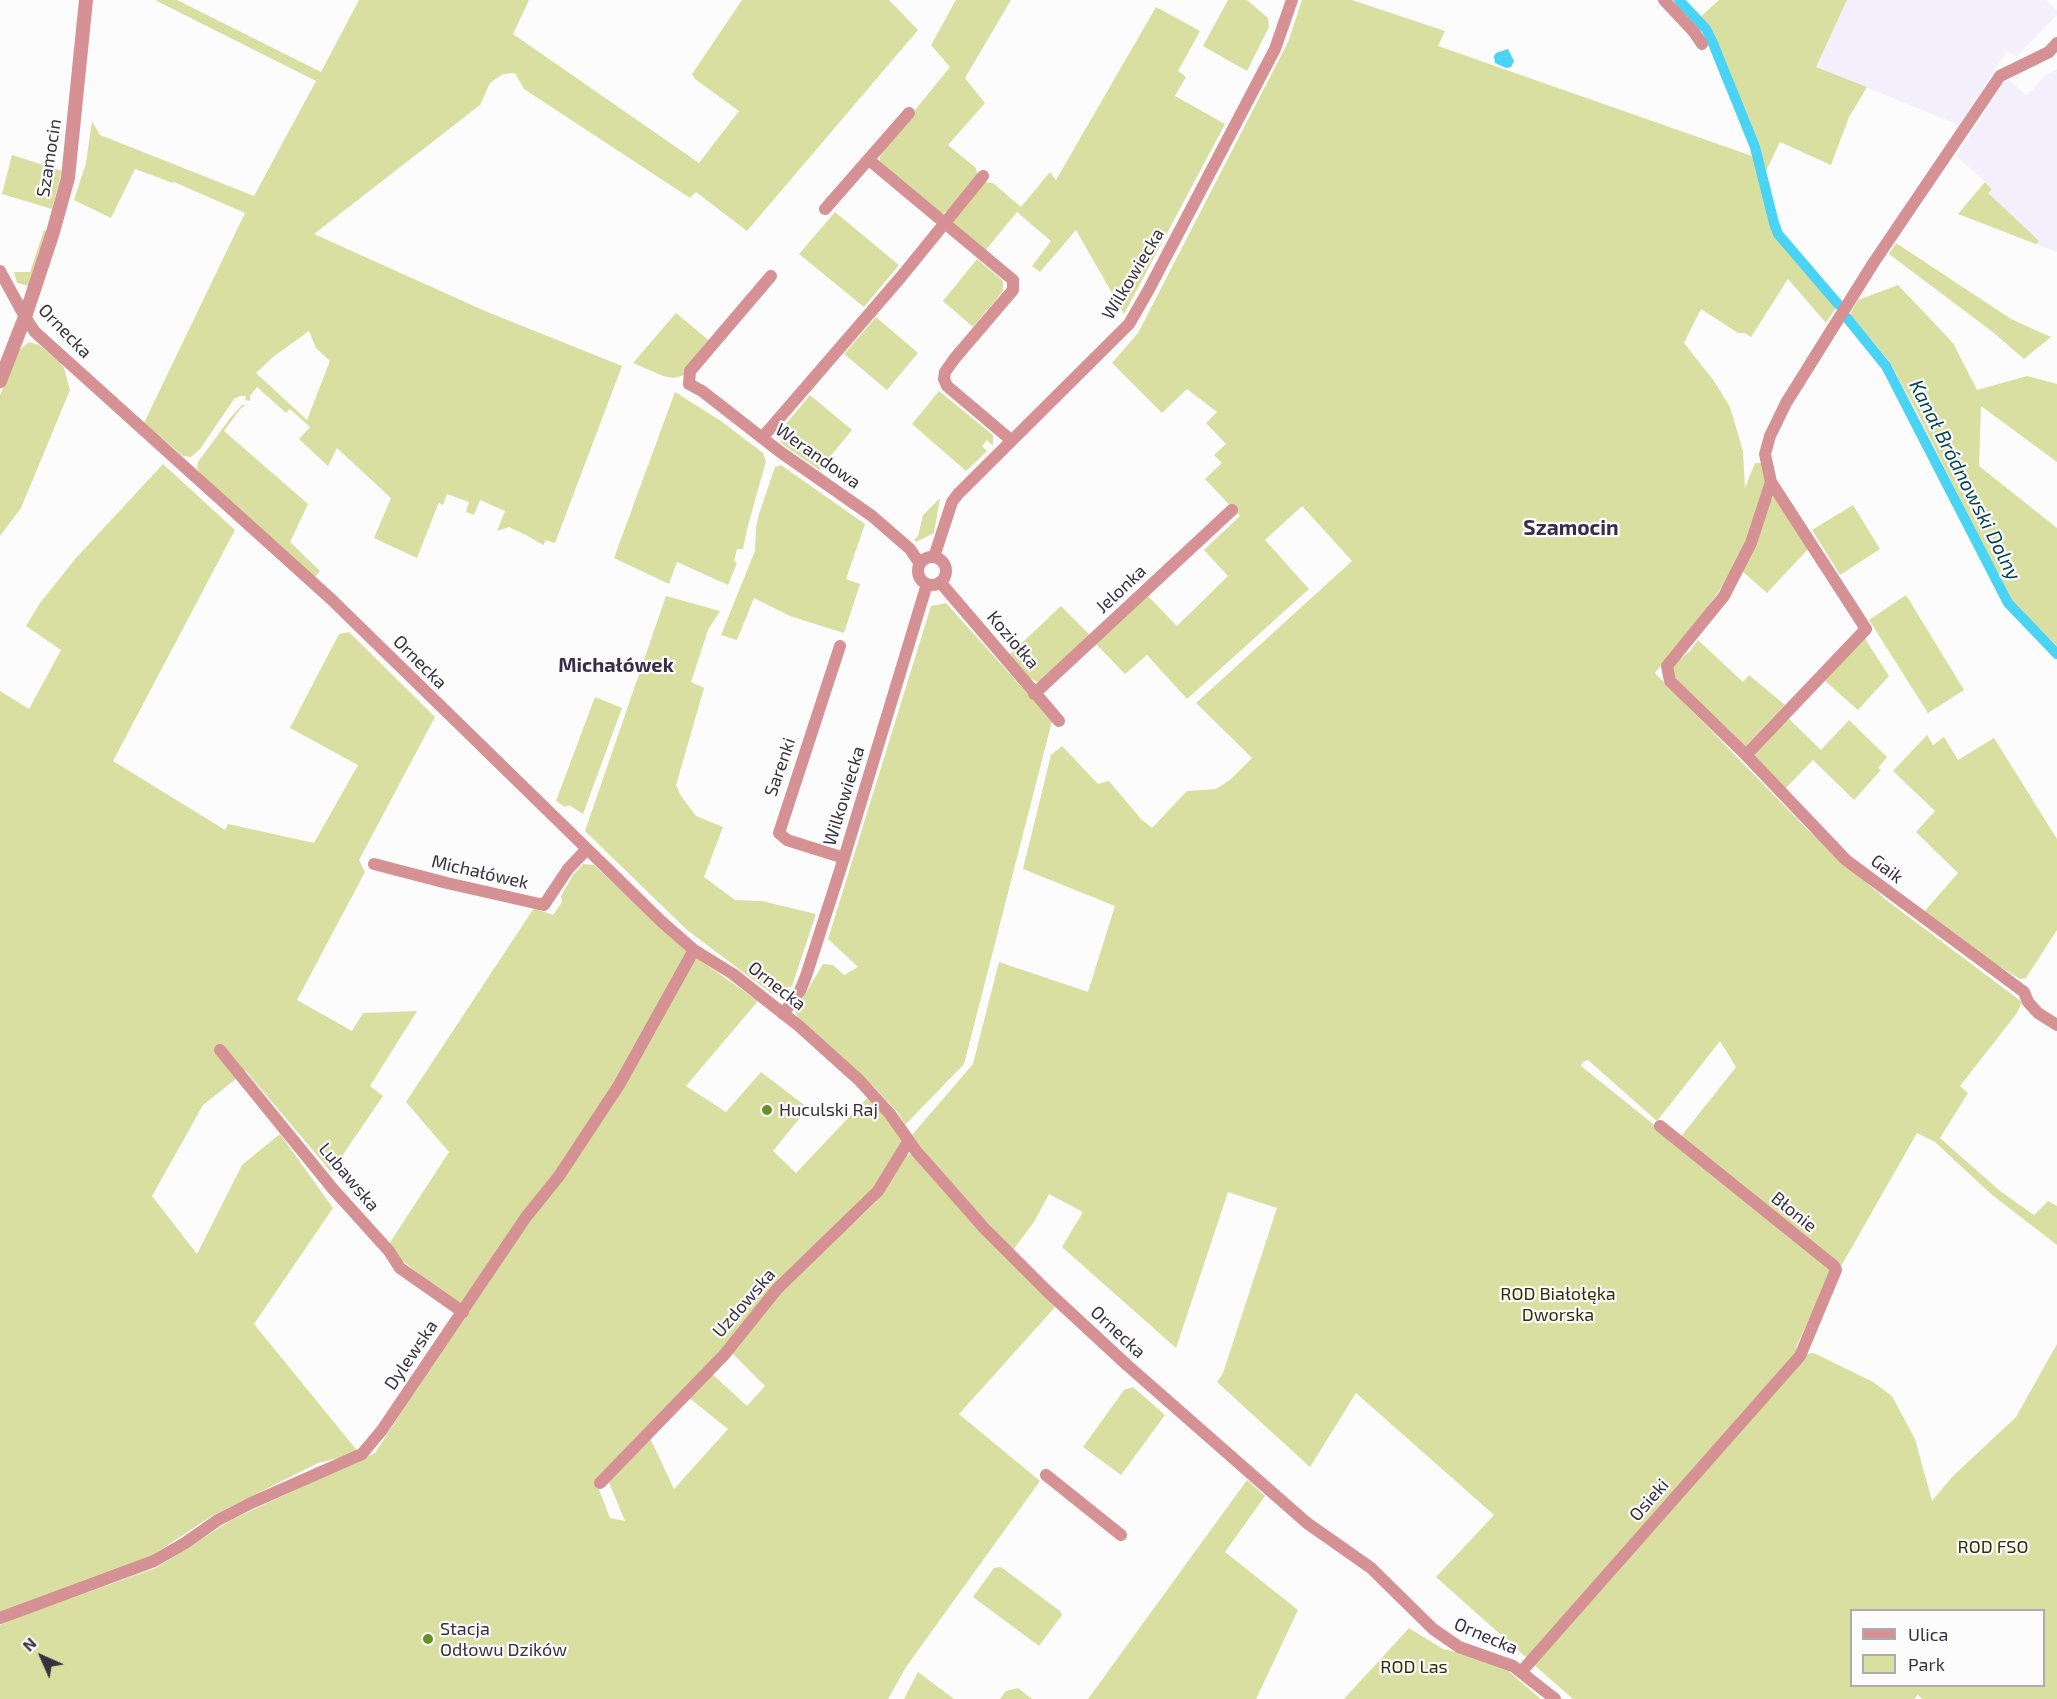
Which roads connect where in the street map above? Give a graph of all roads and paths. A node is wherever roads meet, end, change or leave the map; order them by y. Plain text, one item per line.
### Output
1 (86, 0) edge
2 (1292, 0) edge
3 (1664, 0) edge
4 (2057, 43) edge
5 (1702, 44) dead end
6 (909, 113) dead end
7 (869, 160) junction
8 (983, 176) dead end
9 (825, 210) dead end
10 (944, 222) junction
11 (0, 271) edge
12 (771, 276) dead end
13 (25, 317) junction
14 (0, 381) edge
15 (762, 438) junction
16 (1011, 440) junction
17 (1771, 482) junction
18 (1232, 510) dead end
19 (934, 557) junction
20 (920, 564) junction
21 (940, 582) junction
22 (927, 584) junction
23 (840, 646) dead end
24 (1034, 694) junction
25 (1059, 721) dead end
26 (1746, 755) junction
27 (587, 849) junction
28 (844, 858) junction
29 (374, 864) dead end
30 (694, 950) junction
31 (783, 1014) junction
32 (2057, 1025) edge
33 (220, 1050) dead end
34 (1660, 1126) dead end
35 (908, 1142) junction
36 (463, 1312) junction
37 (1803, 1351) joint
38 (1046, 1475) dead end
39 (600, 1483) dead end
40 (1121, 1535) dead end
41 (0, 1618) edge
42 (1522, 1671) junction
43 (1555, 1699) edge

1 - 13 street, Szamocin
2 - 16 street, Wilkowiecka
3 - 5 street
4 - 17 street
6 - 7 street
7 - 9 street
7 - 10 street
8 - 10 street
10 - 15 street
10 - 16 street
11 - 13 street, Ornecka
12 - 15 street, Werandowa
13 - 14 street, Szamocin
13 - 27 street, Ornecka
15 - 20 street, Werandowa
16 - 19 street, Wilkowiecka
17 - 26 street, Gaik
17 - 26 street
18 - 24 street, Jelonka
19 - 20 street
19 - 21 street
20 - 22 street
21 - 22 street
21 - 24 street, Koziołka
22 - 28 street, Wilkowiecka
23 - 28 street, Sarenki
24 - 25 street, Koziołka
26 - 32 street, Gaik
27 - 29 street, Michałówek
27 - 30 street, Ornecka
28 - 31 street, Wilkowiecka
30 - 31 street, Ornecka
30 - 36 street, Dylewska
31 - 35 street, Ornecka
33 - 36 street, Lubawska
34 - 37 street, Błonie
35 - 39 street, Uzdowska
35 - 42 street, Ornecka
36 - 41 street, Dylewska
37 - 42 street, Osieki
38 - 40 street
42 - 43 street, Ornecka

